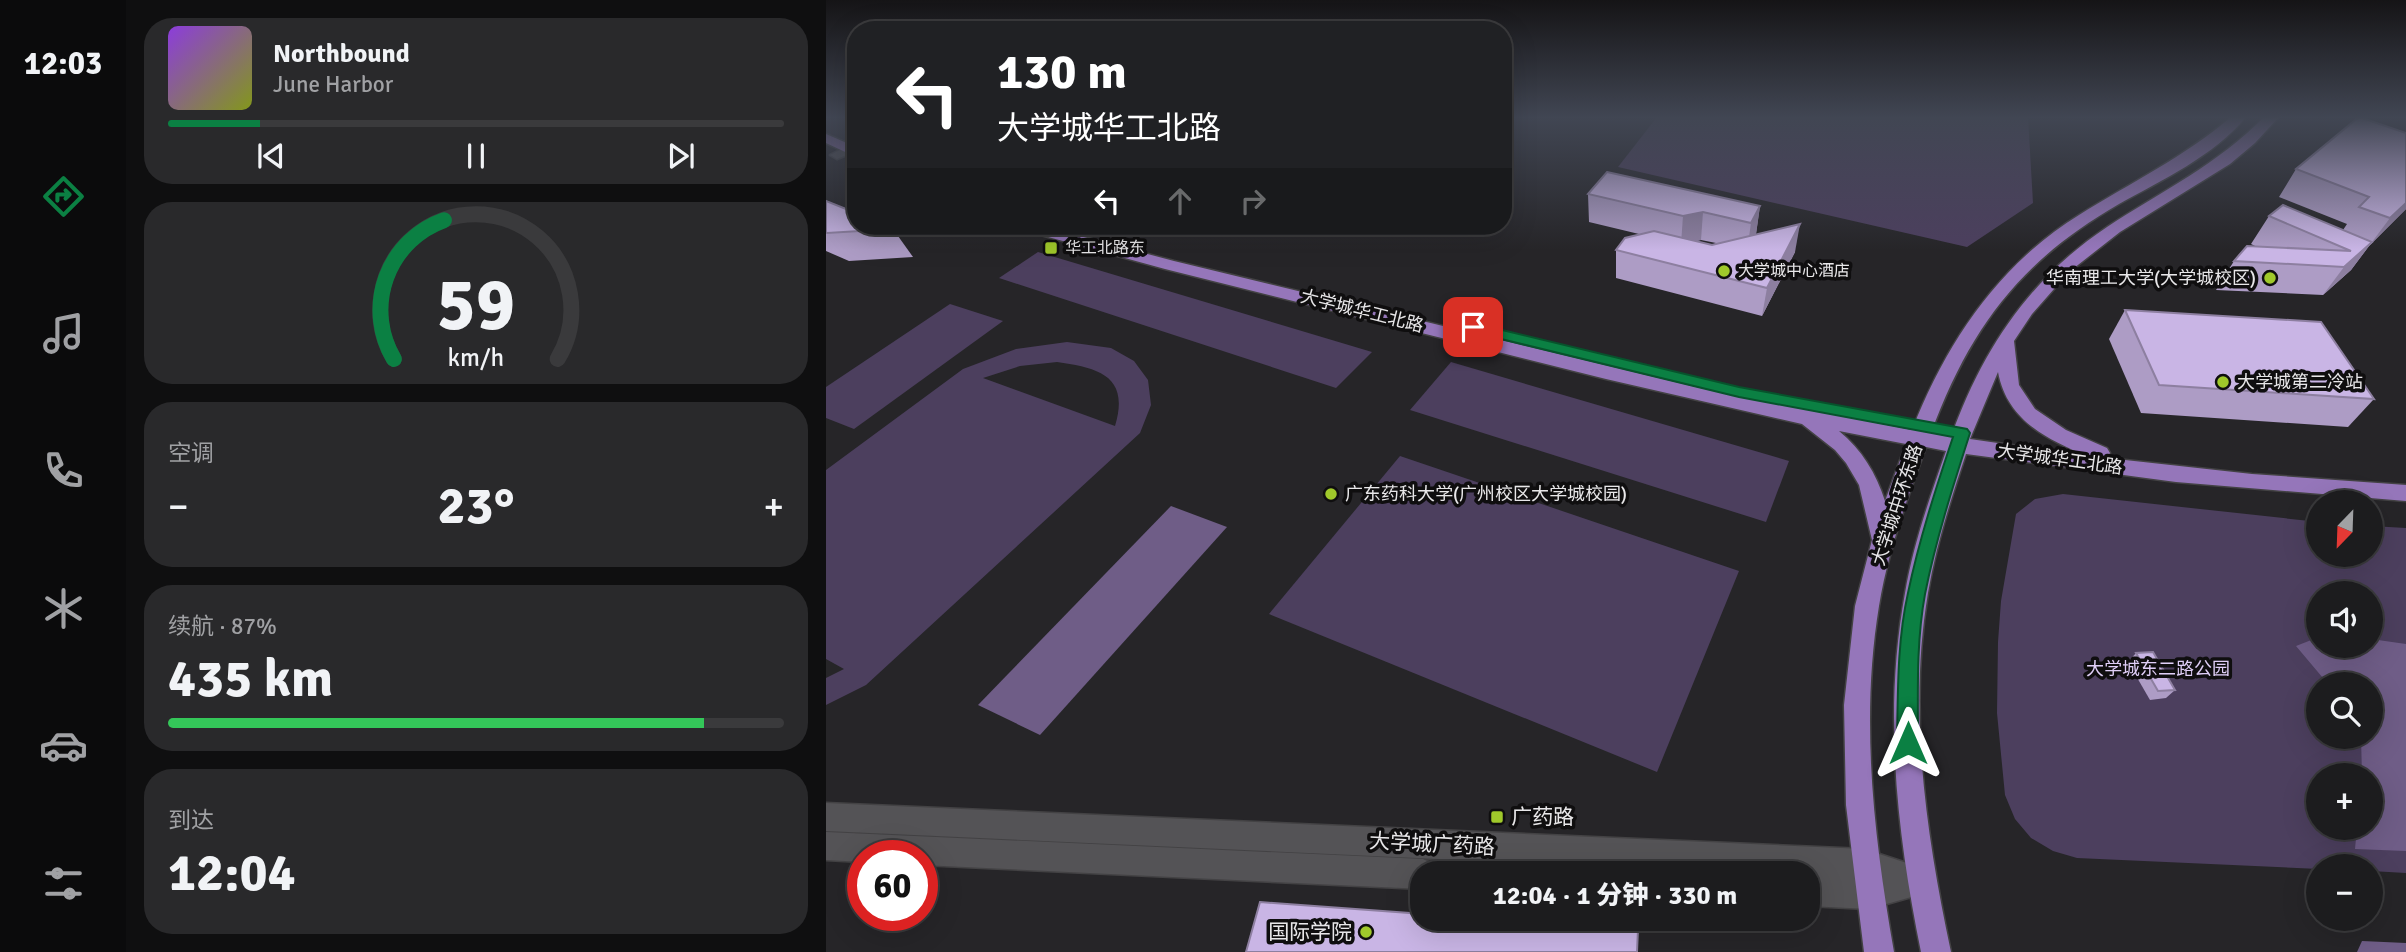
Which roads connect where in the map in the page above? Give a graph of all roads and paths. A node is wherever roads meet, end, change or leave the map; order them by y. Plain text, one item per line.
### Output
1 (2181, 161) edge
2 (2224, 161) edge
3 (1062, 235) edge
4 (1098, 235) edge
5 (2005, 339) junction
6 (1796, 416) junction
7 (1921, 433) junction
8 (1960, 439) junction
9 (2101, 453) junction
10 (2406, 479) edge
11 (2406, 493) edge
12 (1883, 543) junction
13 (826, 817) edge
14 (826, 846) edge
15 (1864, 864) junction
16 (1410, 873) edge
17 (1921, 881) junction
18 (1820, 892) edge
19 (1869, 894) junction
20 (1879, 952) edge
21 (1937, 952) edge

1 - 7 main road, 大学城中环东路
2 - 5 main road
3 - 6 main road, 大学城华工北路
4 - 7 main road, 大学城华工北路
5 - 8 main road
5 - 9 main road
6 - 7 main road, 大学城华工北路
6 - 12 main road
7 - 8 main road, 大学城华工北路
7 - 12 main road, 大学城中环东路
8 - 9 main road, 大学城华工北路
8 - 11 main road, 大学城华工北路
8 - 17 main road
9 - 10 main road, 大学城华工北路
12 - 15 main road, 大学城中环东路
13 - 15 street, 大学城广药路
14 - 16 street, 大学城广药路
15 - 17 street, 大学城广药路
15 - 19 main road, 大学城中环东路
17 - 19 street
17 - 21 main road
18 - 19 street
19 - 20 main road, 大学城中环东路

